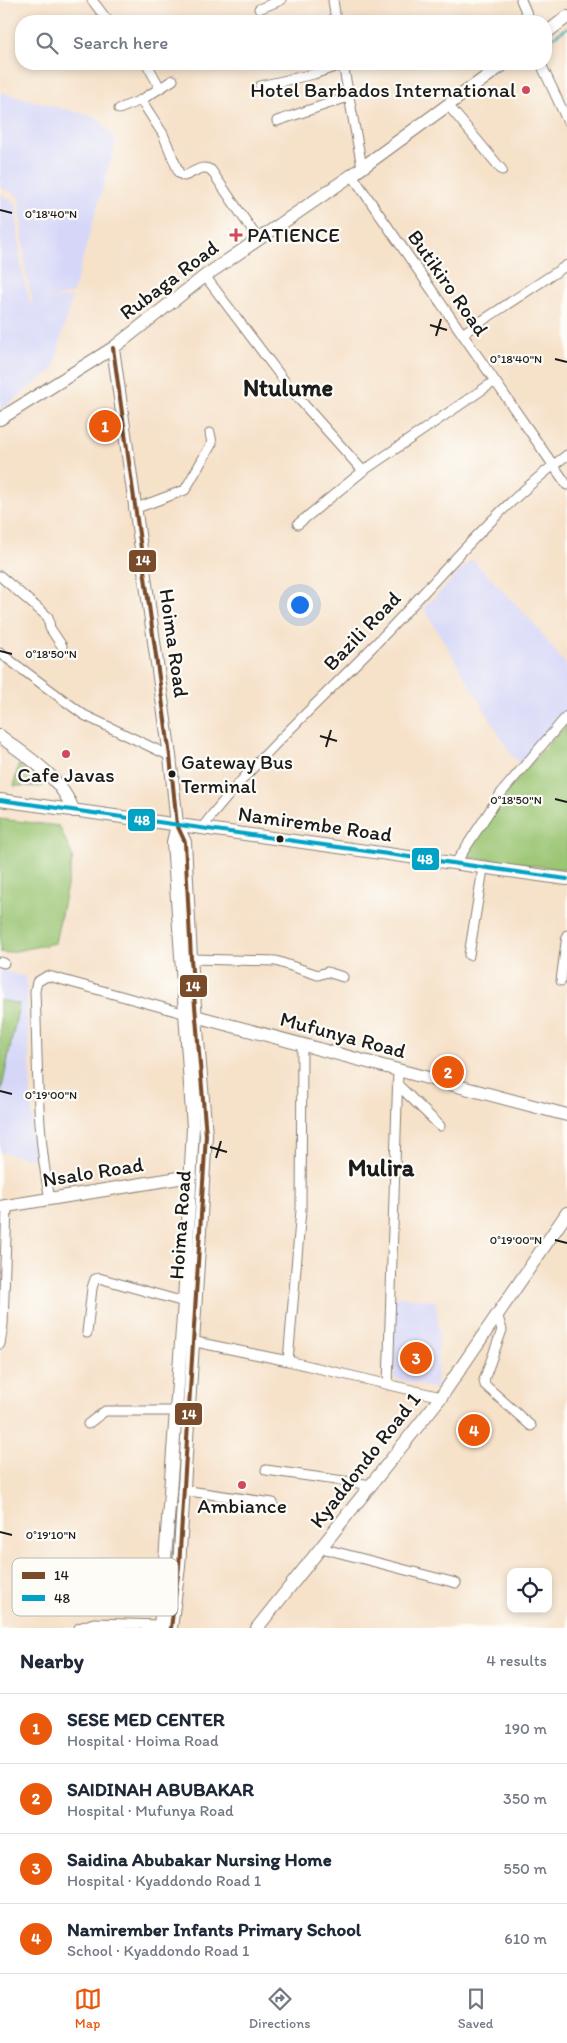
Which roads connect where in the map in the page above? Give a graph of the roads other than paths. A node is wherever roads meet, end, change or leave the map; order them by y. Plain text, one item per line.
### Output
1 (92, 0) edge
2 (281, 0) edge
3 (333, 0) edge
4 (521, 0) edge
5 (259, 9) dead end
6 (103, 15) edge
7 (335, 15) edge
8 (527, 15) edge
9 (567, 17) edge
10 (552, 28) edge
11 (150, 70) edge
12 (326, 70) edge
13 (344, 70) edge
14 (496, 70) edge
15 (544, 70) edge
16 (172, 80) dead end
17 (260, 86) dead end
18 (160, 88) junction
19 (348, 97) junction
20 (141, 100) junction
21 (448, 104) junction
22 (119, 109) dead end
23 (567, 120) edge
24 (277, 121) dead end
25 (502, 170) dead end
26 (357, 171) junction
27 (258, 239) junction
28 (567, 265) edge
29 (205, 276) junction
30 (462, 334) junction
31 (113, 348) junction
32 (495, 381) junction
33 (0, 419) edge
34 (210, 433) dead end
35 (567, 455) edge
36 (553, 465) junction
37 (363, 471) junction
38 (567, 485) edge
39 (134, 509) junction
40 (298, 524) dead end
41 (0, 576) edge
42 (62, 646) dead end
43 (0, 653) edge
44 (567, 716) edge
45 (0, 736) edge
46 (170, 756) junction
47 (67, 794) junction
48 (0, 800) edge
49 (40, 806) junction
50 (74, 811) junction
51 (177, 825) junction
52 (201, 829) junction
53 (455, 864) junction
54 (483, 869) junction
55 (567, 879) edge
56 (567, 934) edge
57 (469, 955) dead end
58 (191, 959) junction
59 (343, 977) dead end
60 (561, 981) dead end
61 (191, 1015) junction
62 (302, 1045) junction
63 (398, 1077) junction
64 (567, 1116) edge
65 (440, 1126) dead end
66 (191, 1176) junction
67 (50, 1199) junction
68 (3, 1206) edge
69 (567, 1214) edge
70 (184, 1302) junction
71 (498, 1317) junction
72 (2, 1324) edge
73 (87, 1333) dead end
74 (192, 1341) junction
75 (0, 1344) edge
76 (288, 1361) junction
77 (388, 1385) junction
78 (441, 1398) junction
79 (175, 1411) junction
80 (88, 1424) dead end
81 (531, 1426) dead end
82 (266, 1470) dead end
83 (372, 1485) junction
84 (182, 1490) junction
85 (273, 1503) dead end
86 (321, 1548) junction
87 (167, 1558) edge
88 (178, 1570) edge
89 (456, 1583) dead end
90 (163, 1627) edge
91 (79, 1628) edge
92 (257, 1628) edge

1 - 6 street
2 - 5 street
3 - 7 street
4 - 8 street
9 - 10 main road
11 - 18 street
12 - 17 street
13 - 19 street, Butikiro Road
14 - 21 main road, Rubaga Road
15 - 23 street
16 - 18 street
18 - 20 street
19 - 24 street
19 - 26 street, Butikiro Road
20 - 22 street
20 - 27 street
21 - 25 street
21 - 26 main road, Rubaga Road
26 - 27 main road, Rubaga Road
26 - 30 street, Butikiro Road
27 - 29 main road, Rubaga Road
28 - 30 street
29 - 31 main road, Rubaga Road
29 - 37 street
30 - 32 street, Butikiro Road
31 - 33 main road, Rubaga Road
31 - 39 main road, Hoima Road
32 - 36 street, Butikiro Road
32 - 37 street
34 - 39 street
35 - 36 street, Bazili Road
36 - 38 street, Butikiro Road
36 - 52 street, Bazili Road
37 - 40 street
39 - 46 main road, Hoima Road
41 - 42 street
43 - 46 street
44 - 53 street
45 - 47 main road
46 - 51 main road, Hoima Road
47 - 49 main road
47 - 50 main road
48 - 49 main road, Namirembe Road
49 - 50 main road, Namirembe Road
50 - 51 main road, Namirembe Road
51 - 52 main road, Namirembe Road
51 - 58 main road, Hoima Road
51 - 61 main road, Hoima Road
52 - 53 main road, Namirembe Road
53 - 54 main road, Namirembe Road
54 - 55 main road, Namirembe Road
54 - 57 street
56 - 60 street
58 - 59 street
58 - 61 main road, Hoima Road
61 - 62 main road, Mufunya Road
61 - 66 main road, Hoima Road
61 - 67 street
61 - 74 main road, Hoima Road
62 - 63 main road, Mufunya Road
62 - 76 street
63 - 64 main road, Mufunya Road
63 - 65 street
63 - 77 street
66 - 67 main road, Nsalo Road
66 - 70 main road, Hoima Road
67 - 68 main road, Nsalo Road
68 - 72 street
69 - 71 main road, Kyaddondo Road 1
70 - 73 street
70 - 79 main road, Hoima Road
71 - 78 main road, Kyaddondo Road 1
71 - 81 street
72 - 75 street
74 - 76 street
74 - 84 main road, Hoima Road
76 - 77 street
77 - 78 street
78 - 83 main road, Kyaddondo Road 1
79 - 80 street
79 - 87 main road, Hoima Road
82 - 83 street
83 - 86 main road, Kyaddondo Road 1
84 - 85 street
84 - 88 main road, Hoima Road
86 - 89 street
86 - 92 main road, Kyaddondo Road 1
90 - 91 street

